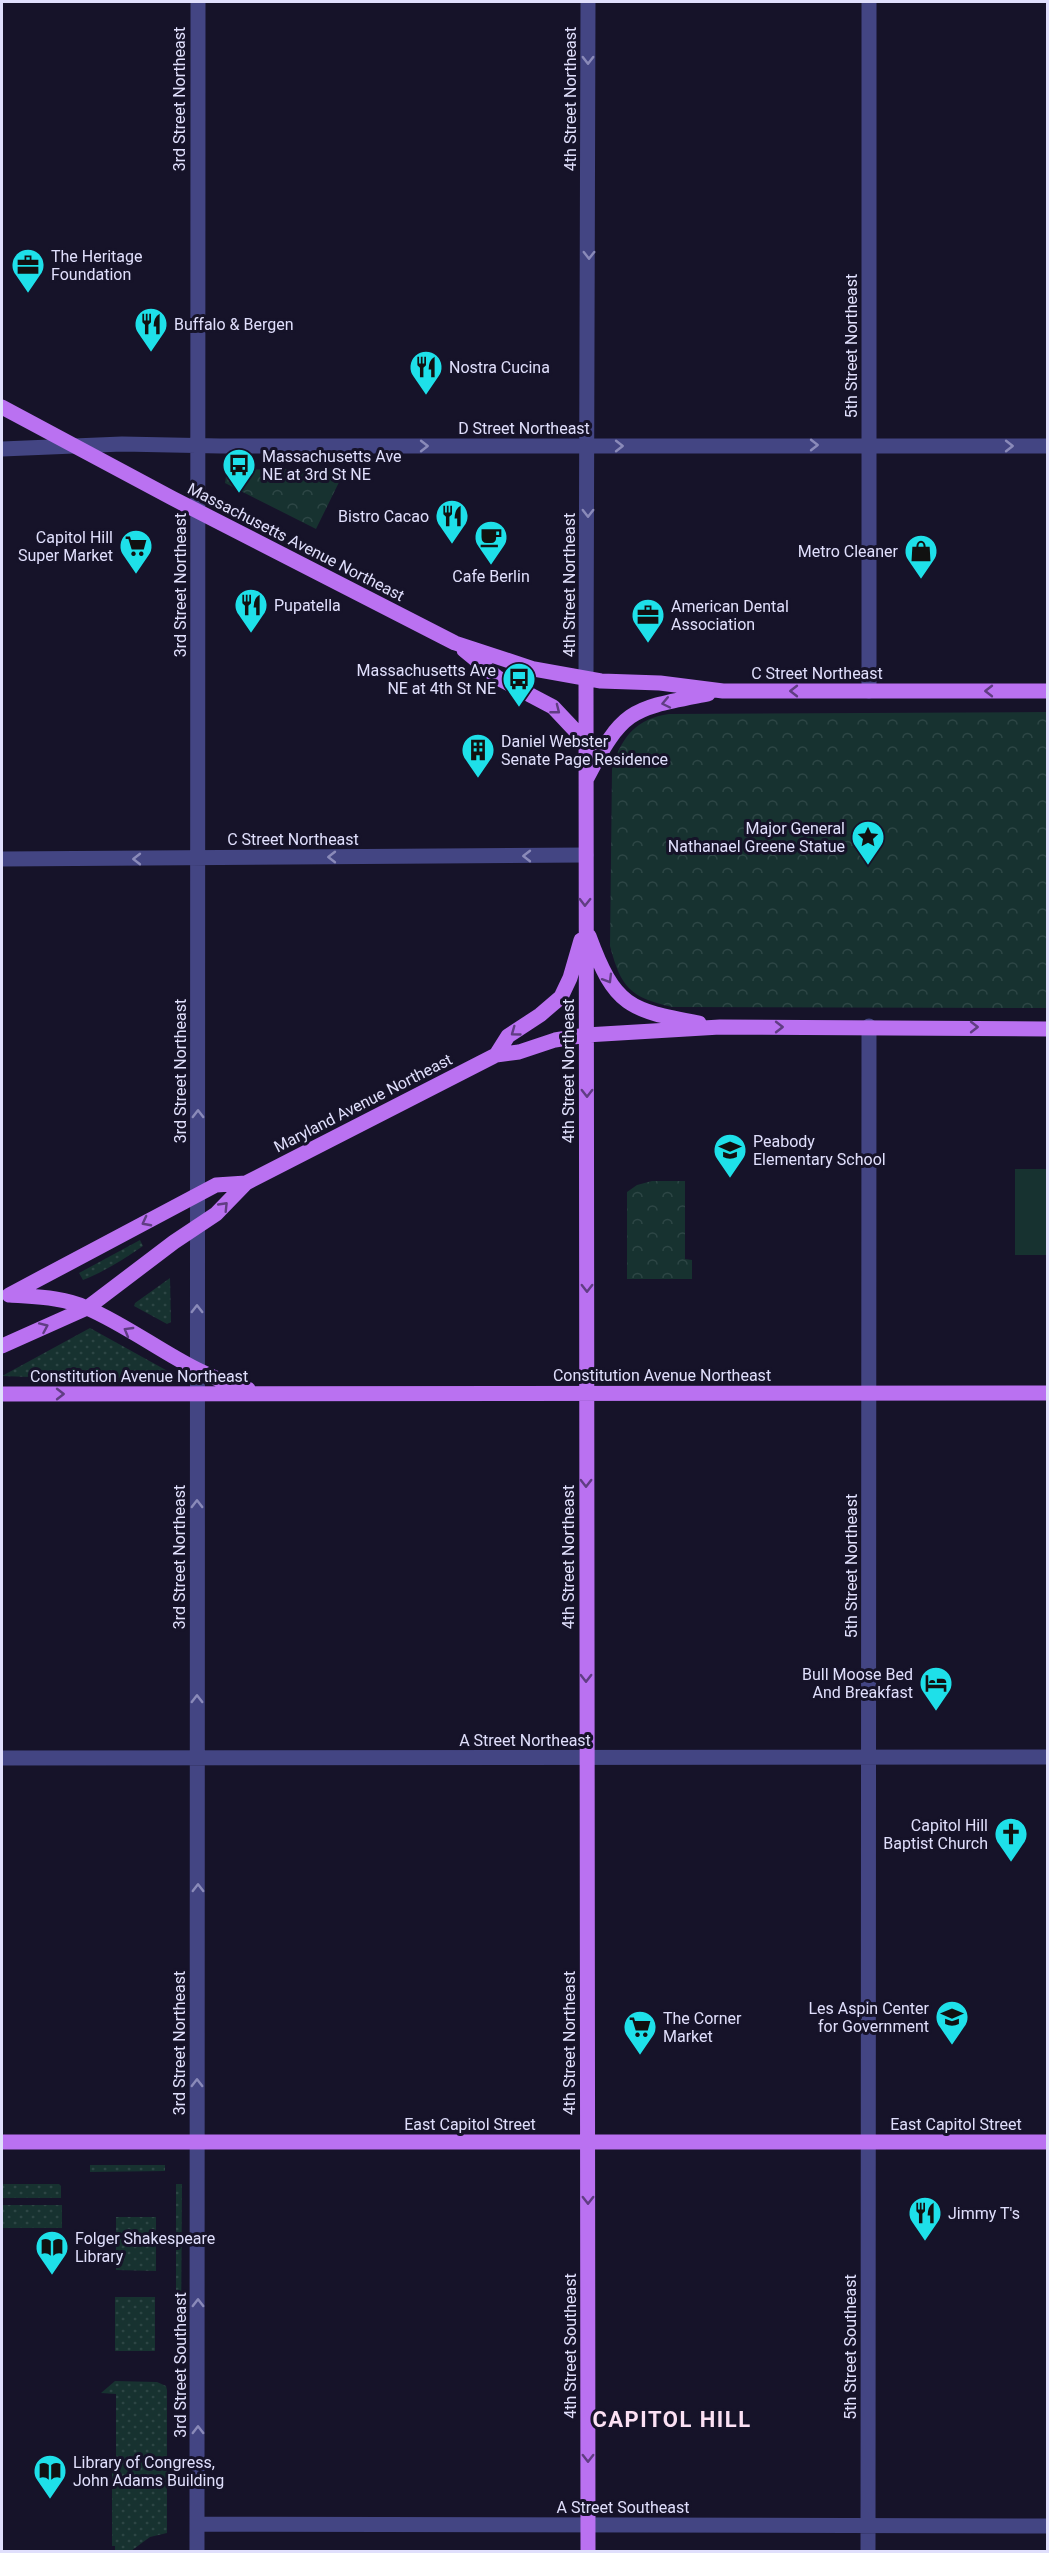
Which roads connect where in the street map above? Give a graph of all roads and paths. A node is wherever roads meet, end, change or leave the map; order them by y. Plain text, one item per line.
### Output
1 (198, 2) edge
2 (588, 2) edge
3 (869, 2) edge
4 (2, 407) edge
5 (869, 445) junction
6 (73, 446) junction
7 (197, 446) junction
8 (588, 446) junction
9 (1047, 446) edge
10 (2, 449) edge
11 (198, 511) junction
12 (455, 643) junction
13 (586, 679) junction
14 (723, 691) junction
15 (869, 691) junction
16 (1047, 691) edge
17 (585, 741) junction
18 (586, 780) junction
19 (585, 855) junction
20 (198, 858) junction
21 (2, 859) edge
22 (585, 926) junction
23 (869, 1026) junction
24 (720, 1027) junction
25 (1042, 1027) edge
26 (586, 1035) junction
27 (496, 1055) junction
28 (246, 1183) junction
29 (197, 1195) junction
30 (197, 1225) junction
31 (6, 1297) edge
32 (87, 1308) junction
33 (2, 1346) edge
34 (197, 1370) junction
35 (277, 1393) junction
36 (586, 1393) junction
37 (869, 1393) junction
38 (1047, 1393) edge
39 (2, 1394) edge
40 (197, 1395) junction
41 (1047, 1757) edge
42 (2, 1758) edge
43 (197, 1758) junction
44 (869, 1758) junction
45 (586, 1759) junction
46 (587, 2141) junction
47 (2, 2142) edge
48 (197, 2142) junction
49 (1047, 2142) edge
50 (868, 2143) junction
51 (197, 2524) junction
52 (588, 2526) junction
53 (868, 2526) junction
54 (1047, 2526) edge
55 (197, 2552) edge
56 (588, 2552) edge
57 (868, 2552) edge

1 - 7 street, 3rd Street Northeast
2 -> 8 street, 4th Street Northeast
3 - 5 street, 5th Street Northeast
4 - 6 main road, Massachusetts Avenue Northeast
8 -> 5 street, D Street Northeast
5 -> 9 street, D Street Northeast
5 - 15 street, 5th Street Northeast
6 - 7 street, D Street Northeast
6 - 10 street, D Street Northeast
6 - 11 main road, Massachusetts Avenue Northeast
7 -> 8 street, D Street Northeast
7 - 11 street, 3rd Street Northeast
8 -> 13 street, 4th Street Northeast
11 - 12 main road, Massachusetts Avenue Northeast
11 - 20 street, 3rd Street Northeast
12 - 13 main road, Massachusetts Avenue Northeast
12 -> 17 main road
13 - 14 main road, C Street Northeast
13 - 17 main road, 4th Street Northeast
15 -> 14 main road, C Street Northeast
14 -> 18 main road
16 -> 15 main road, C Street Northeast
17 - 18 main road, 4th Street Northeast
18 - 19 main road, 4th Street Northeast
19 -> 20 street, C Street Northeast
19 -> 22 main road, 4th Street Northeast
20 -> 21 street, C Street Northeast
29 -> 20 street, 3rd Street Northeast
22 -> 24 main road
22 - 26 main road, 4th Street Northeast
22 -> 27 main road, Maryland Avenue Northeast
24 -> 23 main road
23 -> 25 main road
23 - 37 street, 5th Street Northeast
24 - 26 main road
26 - 27 main road, Maryland Avenue Northeast
26 -> 36 main road, 4th Street Northeast
27 - 28 main road, Maryland Avenue Northeast
28 - 29 main road, Maryland Avenue Northeast
30 -> 28 main road, Maryland Avenue Northeast
29 - 30 street, 3rd Street Northeast
29 -> 31 main road, Maryland Avenue Northeast
30 - 32 main road, Maryland Avenue Northeast
34 -> 30 street, 3rd Street Northeast
31 - 32 main road, Constitution Avenue Northeast
33 -> 32 main road, Maryland Avenue Northeast
34 -> 32 main road, Constitution Avenue Northeast
34 - 35 main road, Constitution Avenue Northeast
34 - 40 street, 3rd Street Northeast
35 - 36 main road, Constitution Avenue Northeast
35 - 40 main road, Constitution Avenue Northeast
36 - 37 main road, Constitution Avenue Northeast
36 -> 45 main road, 4th Street Northeast
37 - 38 main road, Constitution Avenue Northeast
37 - 44 street, 5th Street Northeast
39 -> 40 main road, Constitution Avenue Northeast
43 -> 40 street, 3rd Street Northeast
41 - 44 street, A Street Northeast
42 - 43 street, A Street Northeast
43 - 45 street, A Street Northeast
48 -> 43 street, 3rd Street Northeast
44 - 45 street, A Street Northeast
44 - 50 street, 5th Street Northeast
45 - 46 main road, 4th Street Northeast
46 - 48 main road, East Capitol Street
46 - 50 main road, East Capitol Street
46 -> 52 main road, 4th Street Southeast
47 - 48 main road, East Capitol Street
51 -> 48 street, 3rd Street Southeast
49 - 50 main road, East Capitol Street
50 - 53 street, 5th Street Southeast
51 - 52 street, A Street Southeast
51 - 55 street, 3rd Street Southeast
52 - 53 street, A Street Southeast
52 - 56 main road, 4th Street Southeast
53 - 54 street, A Street Southeast
53 - 57 street, 5th Street Southeast

